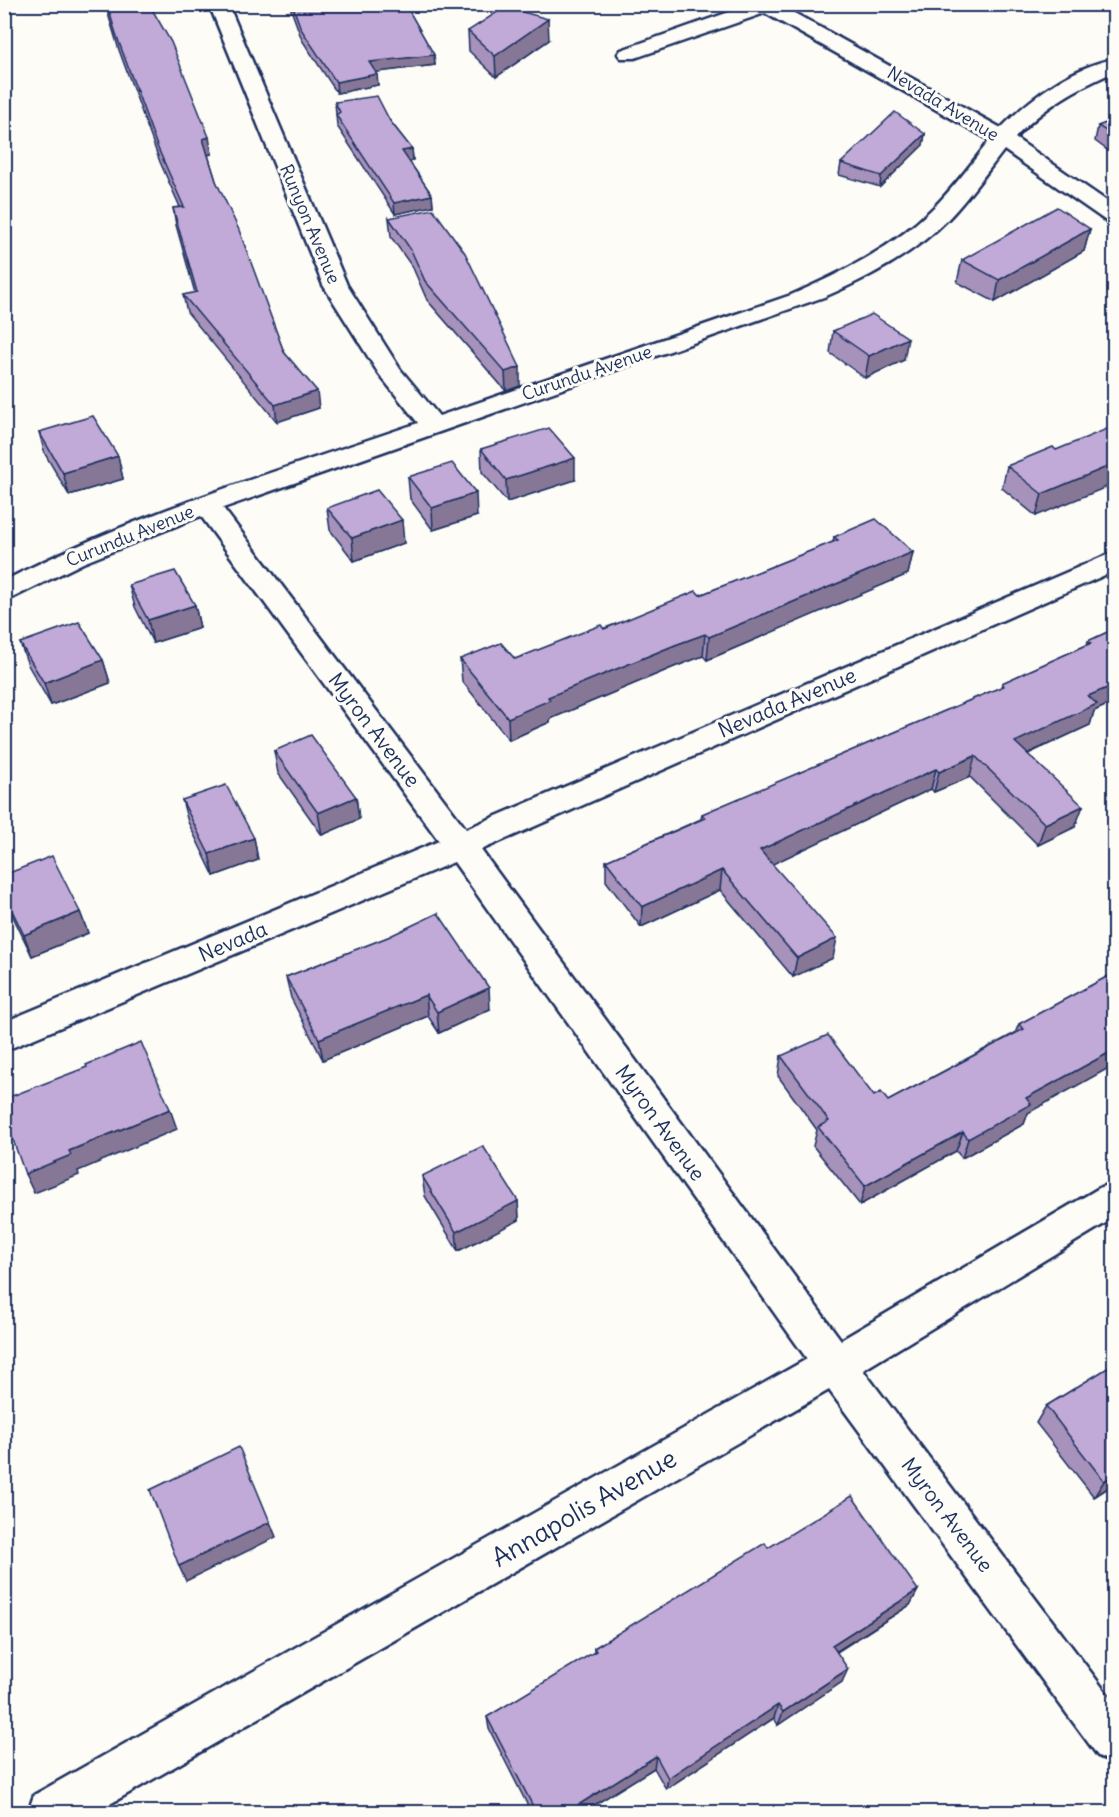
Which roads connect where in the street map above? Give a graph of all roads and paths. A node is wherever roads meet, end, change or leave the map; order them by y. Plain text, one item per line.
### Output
1 (218, 4) edge
2 (764, 5) edge
3 (628, 54) dead end
4 (1114, 65) edge
5 (1002, 139) junction
6 (1114, 216) edge
7 (434, 426) junction
8 (207, 505) junction
9 (1114, 561) edge
10 (4, 593) edge
11 (460, 845) junction
12 (4, 1037) edge
13 (1114, 1199) edge
14 (835, 1365) junction
15 (1114, 1740) edge
16 (51, 1812) edge

1 - 7 street, Runyon Avenue
2 - 3 street
2 - 5 street, Nevada Avenue
4 - 5 street, Curundu Avenue
5 - 6 street, Nevada Avenue
5 - 7 street, Curundu Avenue
7 - 8 street, Curundu Avenue
8 - 10 street, Curundu Avenue
8 - 11 street, Myron Avenue
9 - 11 street, Nevada Avenue
11 - 12 street, Nevada
11 - 14 street, Myron Avenue
13 - 14 street, Annapolis Avenue
14 - 15 street, Myron Avenue
14 - 16 street, Annapolis Avenue

